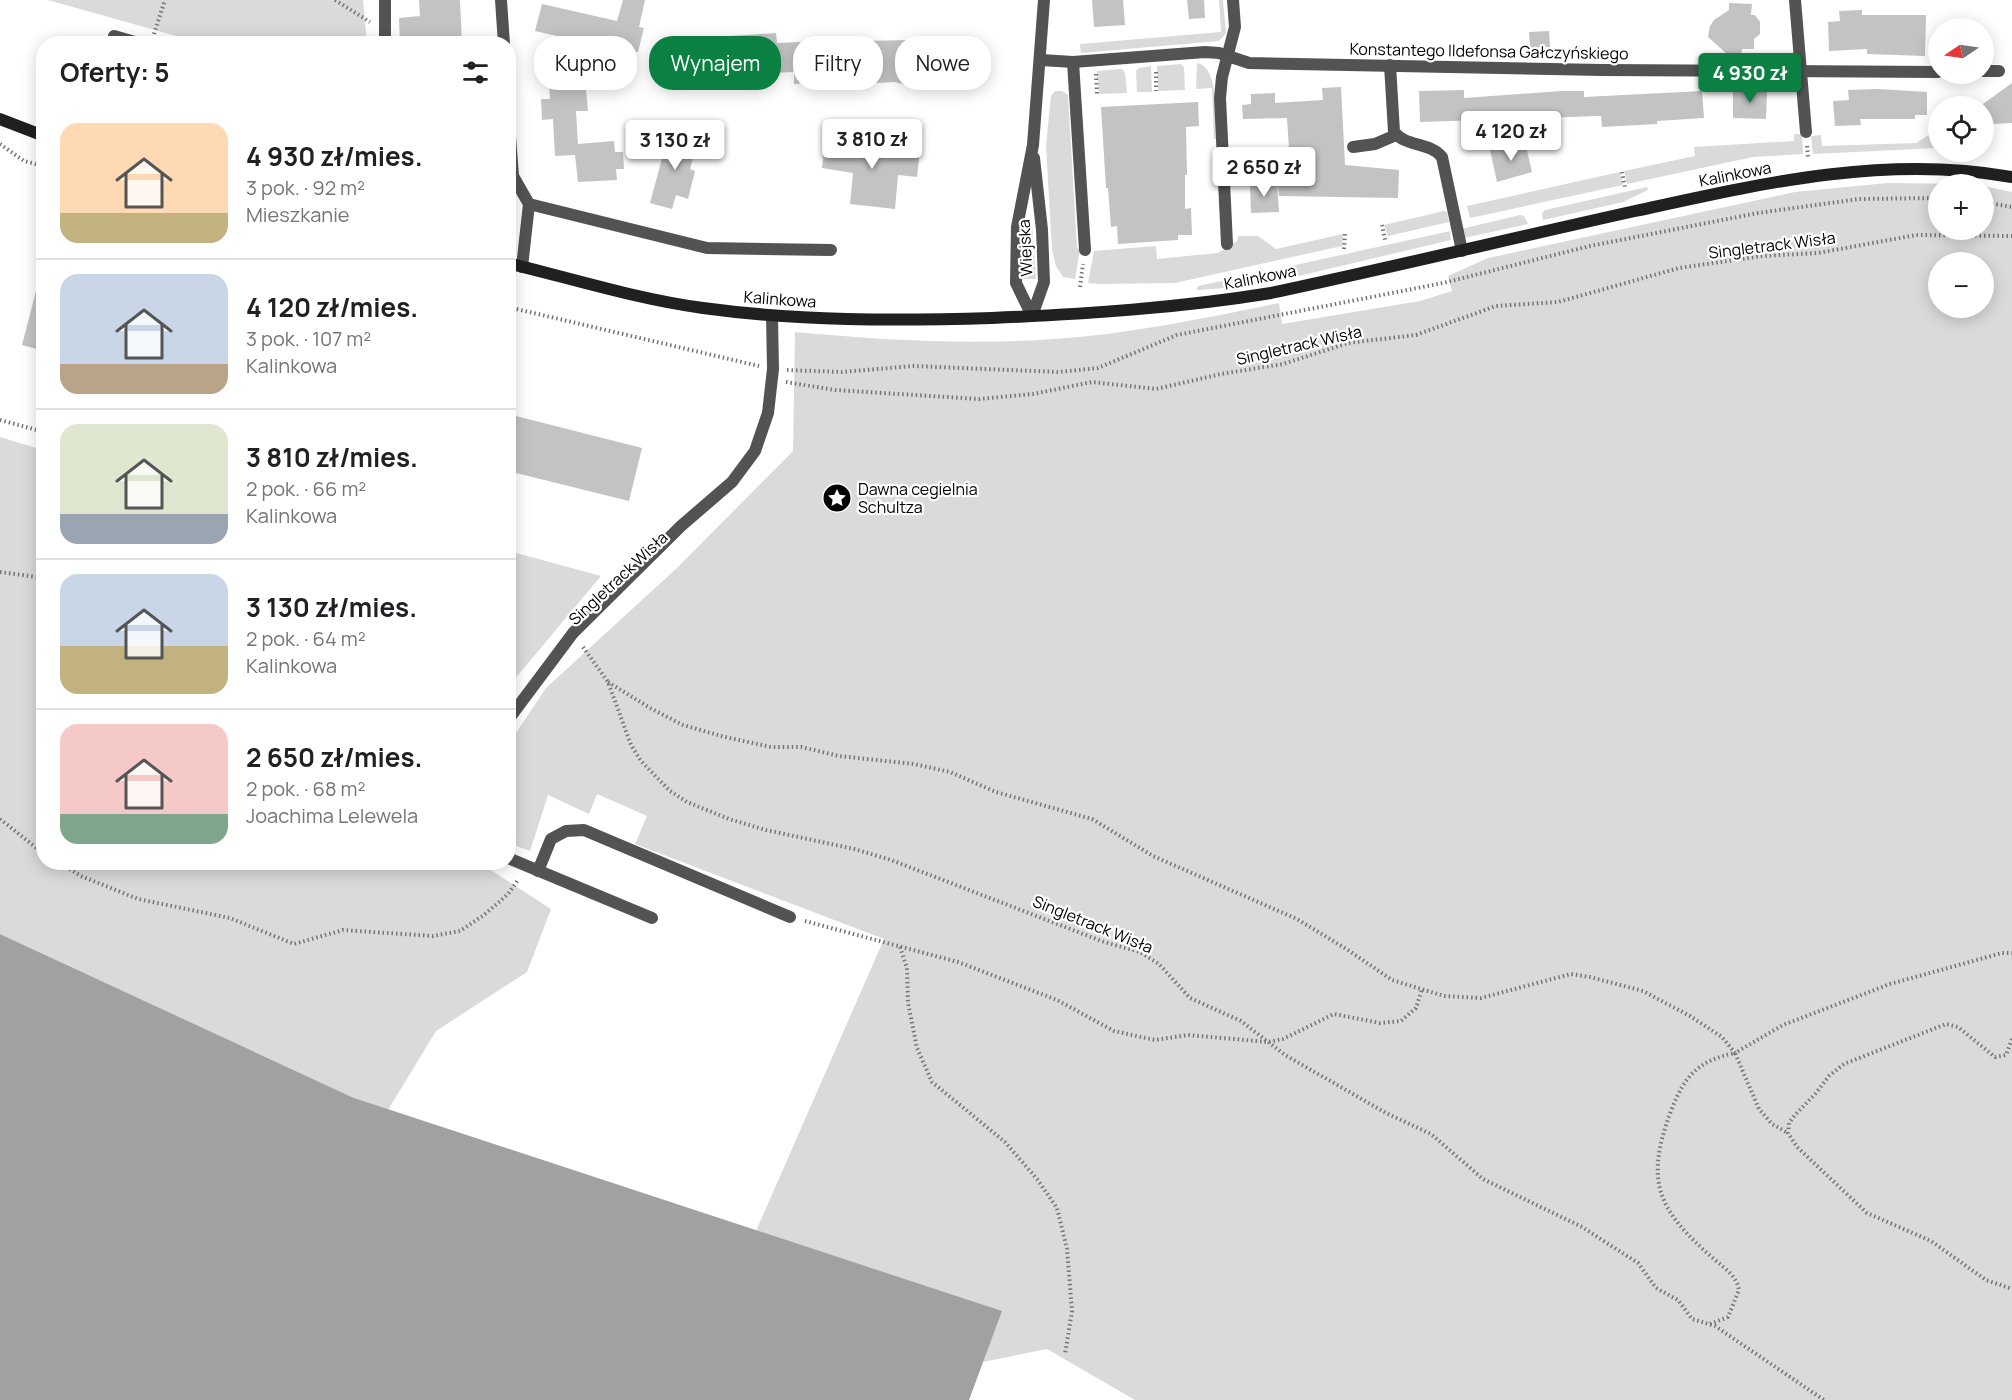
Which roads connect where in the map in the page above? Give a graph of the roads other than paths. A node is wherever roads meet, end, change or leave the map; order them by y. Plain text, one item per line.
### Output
1 (385, 0) edge
2 (501, 0) edge
3 (1044, 0) edge
4 (1233, 0) edge
5 (1795, 0) edge
6 (385, 36) edge
7 (503, 36) edge
8 (1228, 56) junction
9 (1041, 60) junction
10 (1073, 62) junction
11 (1390, 65) junction
12 (1994, 71) edge
13 (1999, 71) dead end
14 (1801, 72) junction
15 (1928, 72) edge
16 (0, 119) edge
17 (1806, 132) dead end
18 (36, 133) edge
19 (1396, 135) junction
20 (1033, 145) junction
21 (1353, 147) dead end
22 (2012, 177) edge
23 (516, 181) edge
24 (529, 204) junction
25 (1227, 244) dead end
26 (831, 250) dead end
27 (1085, 250) road end
28 (1462, 251) junction
29 (516, 266) edge
30 (522, 267) junction
31 (772, 316) junction
32 (1032, 316) junction
33 (516, 709) edge
34 (516, 862) edge
35 (532, 869) junction
36 (790, 917) road end
37 (652, 918) dead end

1 - 6 street
2 - 7 street
3 - 9 street, Wiejska
4 - 8 street
5 - 14 street
8 - 10 street, Konstantego Ildefonsa Gałczyńskiego
8 - 11 street, Konstantego Ildefonsa Gałczyńskiego
8 - 25 street
9 - 10 street, Konstantego Ildefonsa Gałczyńskiego
9 - 20 street, Wiejska
10 - 27 street
11 - 14 street, Konstantego Ildefonsa Gałczyńskiego
11 - 19 street
12 - 13 street
14 - 15 street, Konstantego Ildefonsa Gałczyńskiego
14 - 17 street
16 - 18 street
19 - 21 street
19 - 28 street
20 - 32 street, Wiejska
20 - 32 street, Wiejska
22 - 28 street, Kalinkowa
23 - 24 street
24 - 26 street
24 - 30 street
28 - 32 street, Kalinkowa
29 - 30 street, Kalinkowa
30 - 31 street, Kalinkowa
31 - 32 street, Kalinkowa
31 - 33 street
34 - 35 street
35 - 36 street
35 - 37 street

